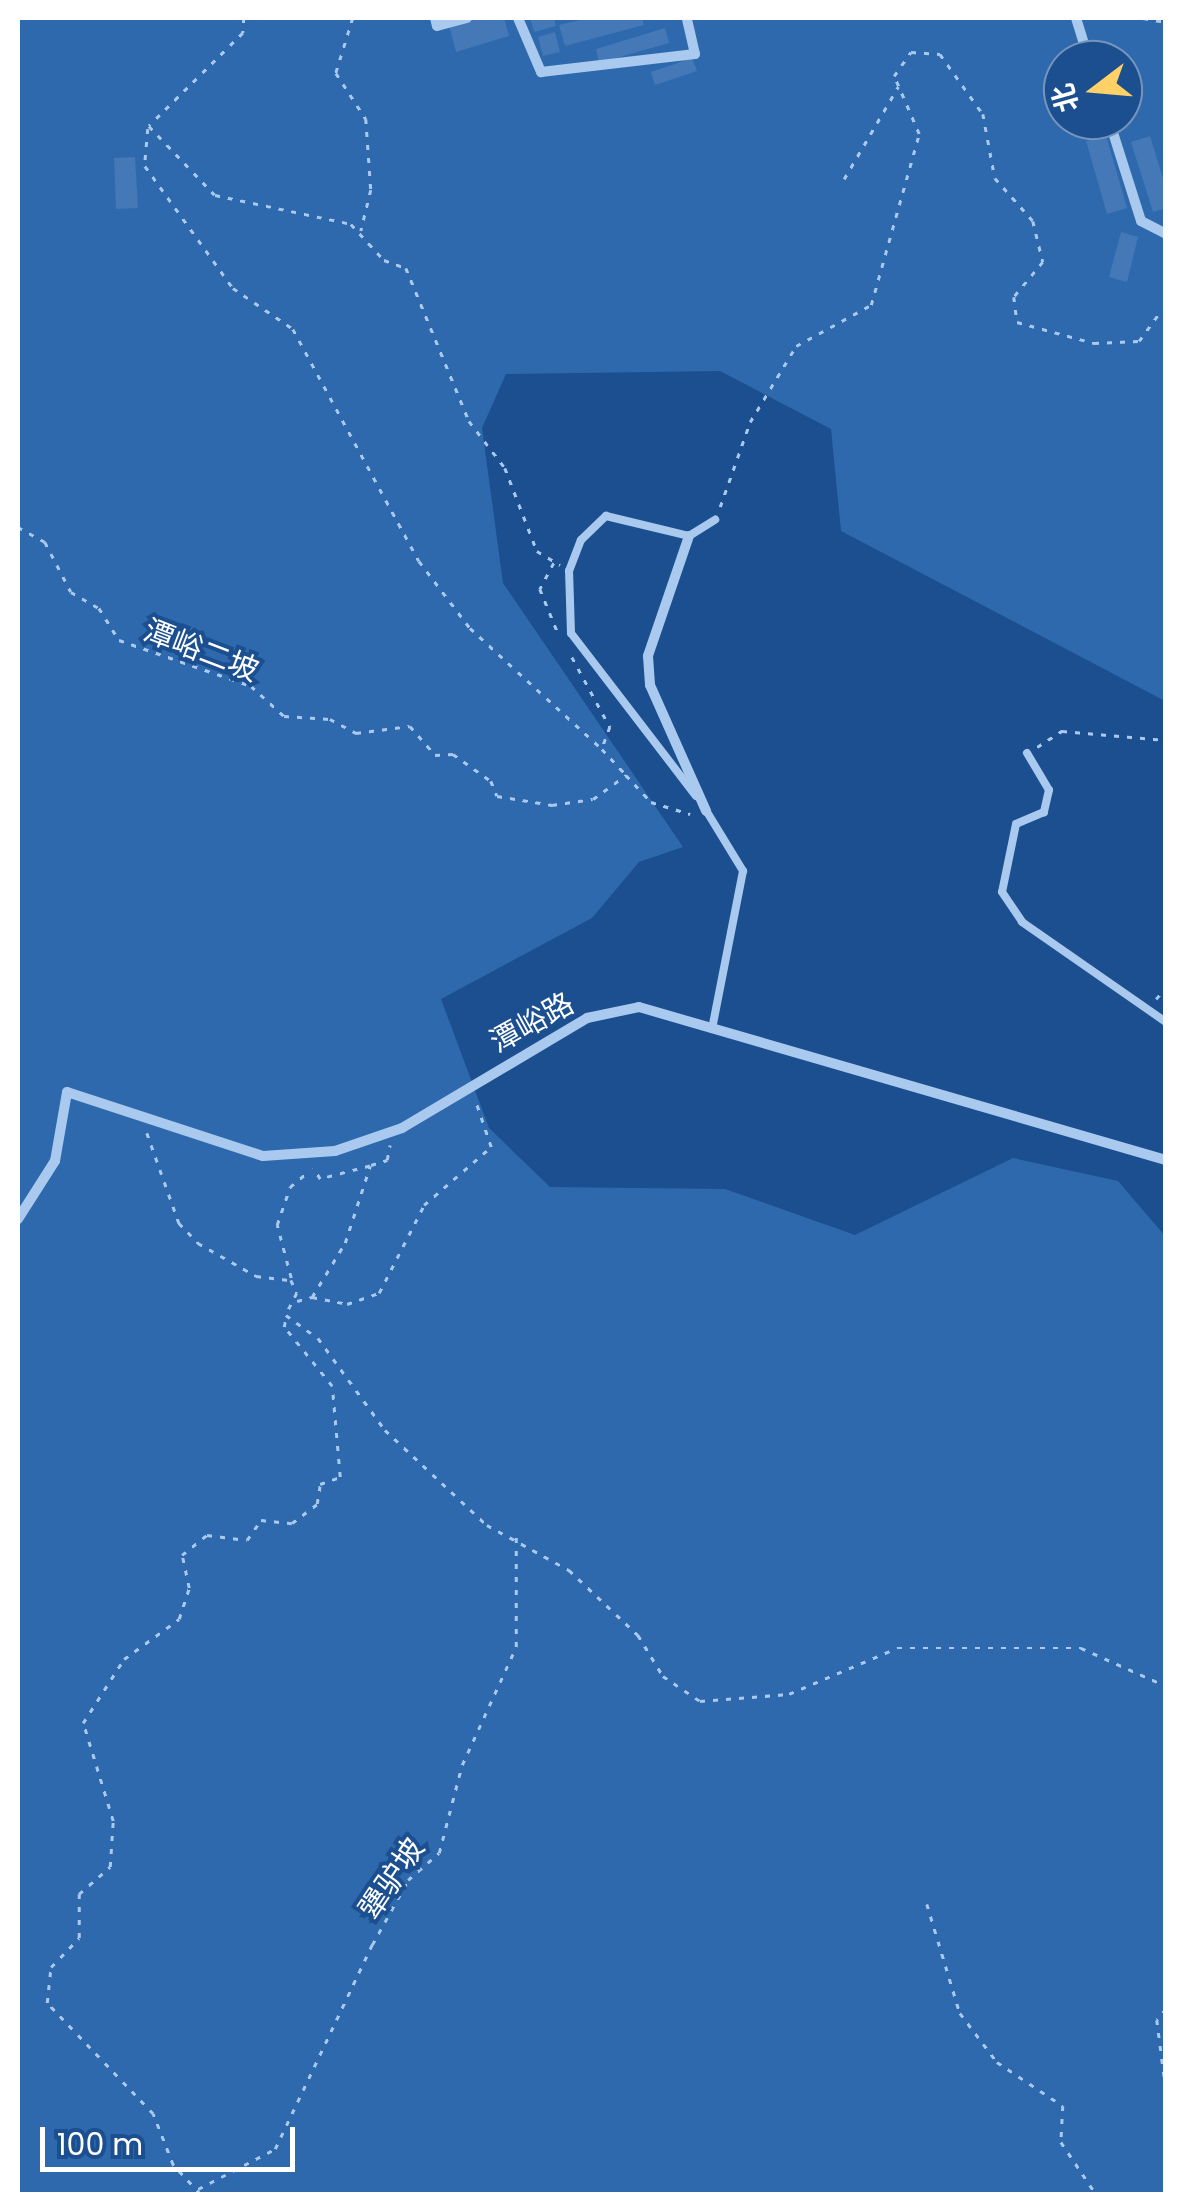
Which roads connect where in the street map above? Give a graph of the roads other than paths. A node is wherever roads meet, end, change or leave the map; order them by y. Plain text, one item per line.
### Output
1 (435, 18) edge
2 (467, 18) edge
3 (518, 18) edge
4 (687, 18) edge
5 (1116, 140) edge
6 (1166, 234) edge
7 (715, 520) road end
8 (689, 536) junction
9 (1027, 753) road end
10 (706, 811) junction
11 (1166, 1022) edge
12 (712, 1028) junction
13 (1166, 1160) edge
14 (18, 1219) edge

1 - 2 street
3 - 4 street
5 - 6 street
7 - 8 lane
8 - 10 street
8 - 10 lane
9 - 11 lane
10 - 12 lane
12 - 13 street, 潭峪路
12 - 14 street, 潭峪路

